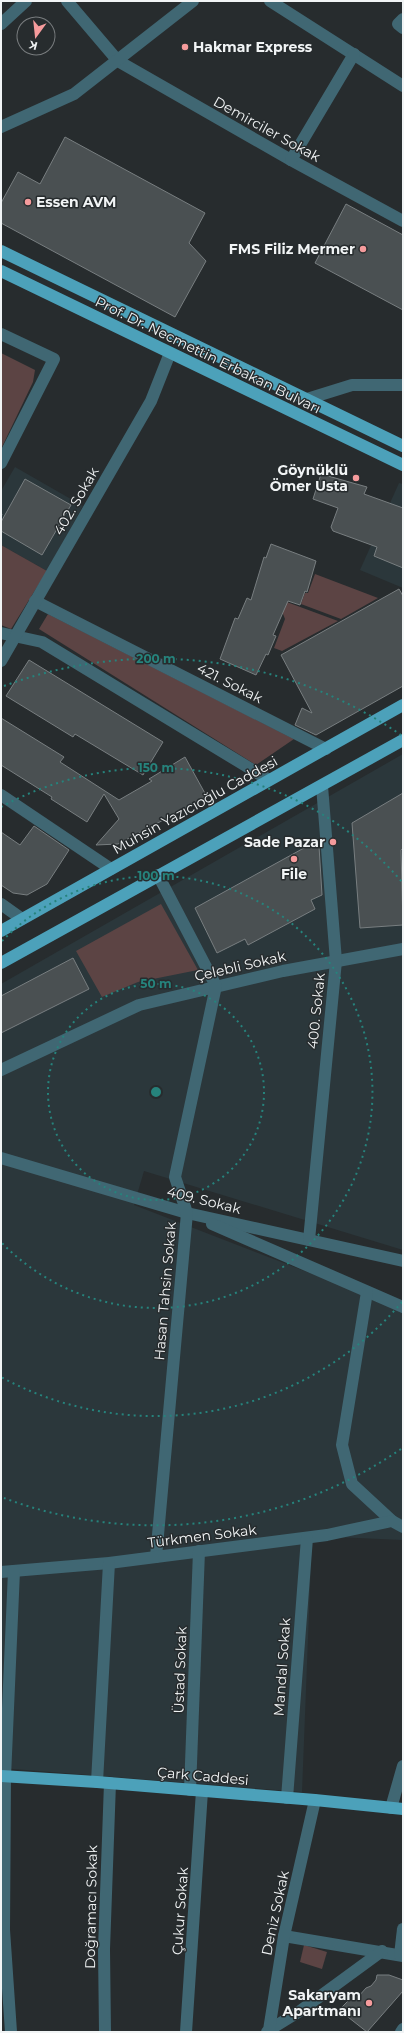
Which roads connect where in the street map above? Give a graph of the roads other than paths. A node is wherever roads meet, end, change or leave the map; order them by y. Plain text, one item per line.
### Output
1 (26, 1) edge
2 (67, 1) edge
3 (193, 1) edge
4 (270, 1) edge
5 (403, 19) edge
6 (1, 24) edge
7 (403, 28) edge
8 (354, 54) junction
9 (118, 61) junction
10 (403, 86) edge
11 (3, 127) edge
12 (291, 160) junction
13 (403, 221) edge
14 (1, 252) edge
15 (1, 271) edge
16 (1, 334) edge
17 (170, 353) junction
18 (403, 385) edge
19 (307, 399) junction
20 (403, 446) edge
21 (1, 463) edge
22 (403, 465) edge
23 (35, 602) junction
24 (1, 633) edge
25 (15, 636) junction
26 (1, 661) edge
27 (403, 705) edge
28 (403, 740) edge
29 (326, 749) junction
30 (269, 780) junction
31 (322, 786) junction
32 (1, 795) edge
33 (111, 869) junction
34 (158, 875) junction
35 (1, 904) edge
36 (22, 919) junction
37 (1, 931) edge
38 (403, 949) edge
39 (336, 961) junction
40 (1, 963) edge
41 (216, 986) junction
42 (1, 1070) edge
43 (1, 1158) edge
44 (187, 1213) junction
45 (309, 1240) junction
46 (403, 1261) edge
47 (367, 1292) junction
48 (403, 1307) edge
49 (392, 1521) junction
50 (403, 1528) edge
51 (307, 1538) junction
52 (199, 1551) junction
53 (156, 1557) junction
54 (109, 1563) junction
55 (14, 1571) junction
56 (1, 1572) edge
57 (403, 1766) edge
58 (3, 1776) edge
59 (104, 1783) junction
60 (196, 1791) junction
61 (287, 1798) junction
62 (315, 1800) junction
63 (397, 1809) edge
64 (403, 1929) edge
65 (284, 1936) junction
66 (382, 1952) junction
67 (402, 1955) edge
68 (403, 2029) edge
69 (268, 2031) edge
70 (11, 2032) edge
71 (105, 2032) edge
72 (186, 2032) edge
73 (401, 2032) edge

1 - 6 street
2 - 9 street, Demirciler Sokak
3 - 9 street
4 - 8 street
5 - 7 street
8 - 10 street
8 - 12 street
9 - 11 street
9 - 12 street, Demirciler Sokak
12 - 13 street, Demirciler Sokak
14 - 19 main road, Prof. Dr. Necmettin Erbakan Bulvarı
15 - 17 main road, Prof. Dr. Necmettin Erbakan Bulvarı
16 - 21 street
17 - 22 main road, Prof. Dr. Necmettin Erbakan Bulvarı
17 - 23 street, 402. Sokak
18 - 19 street
19 - 20 main road, Prof. Dr. Necmettin Erbakan Bulvarı
23 - 25 street, 402. Sokak
23 - 29 street, 421. Sokak
24 - 25 street
25 - 26 street, 402. Sokak
25 - 30 street
27 - 29 main road, Muhsin Yazıcıoğlu Caddesi
28 - 31 main road
29 - 30 main road, Muhsin Yazıcıoğlu Caddesi
30 - 33 main road, Muhsin Yazıcıoğlu Caddesi
31 - 34 main road
31 - 39 street, 400. Sokak
32 - 33 street
33 - 36 main road, Muhsin Yazıcıoğlu Caddesi
34 - 40 main road
34 - 41 street
35 - 36 street
36 - 37 main road, Muhsin Yazıcıoğlu Caddesi
38 - 39 street, Çelebli Sokak
39 - 41 street, Çelebli Sokak
39 - 45 street, 400. Sokak
41 - 42 street, Çelebli Sokak
41 - 44 street, Hasan Tahsin Sokak
43 - 44 street, 409. Sokak
44 - 45 street, 409. Sokak
44 - 47 street
44 - 53 street, Hasan Tahsin Sokak
45 - 46 street, 409. Sokak
47 - 48 street
47 - 49 street
49 - 50 street
49 - 51 street, Türkmen Sokak
51 - 52 street, Türkmen Sokak
51 - 61 street, Mandal Sokak
52 - 53 street, Türkmen Sokak
52 - 60 street, Üstad Sokak
53 - 54 street, Türkmen Sokak
54 - 55 street, Türkmen Sokak
54 - 59 street, Doğramacı Sokak
55 - 56 street, Türkmen Sokak
55 - 58 street
57 - 63 street
58 - 59 main road, Çark Caddesi
58 - 70 street
59 - 60 main road, Çark Caddesi
59 - 71 street, Doğramacı Sokak
60 - 61 main road, Çark Caddesi
60 - 72 street, Çukur Sokak
61 - 62 main road, Çark Caddesi
62 - 63 main road, Çark Caddesi
62 - 65 street, Deniz Sokak
64 - 67 street
65 - 66 street
65 - 69 street, Deniz Sokak
66 - 67 street
66 - 69 street
68 - 73 street

